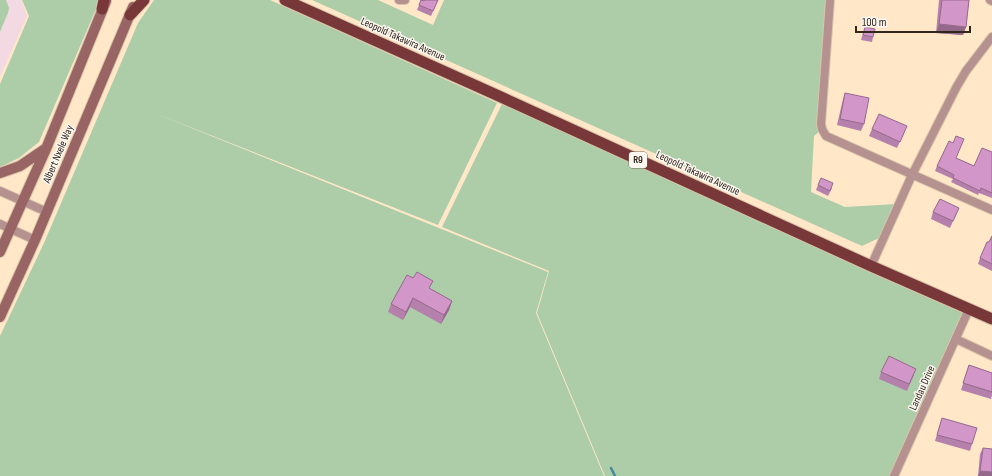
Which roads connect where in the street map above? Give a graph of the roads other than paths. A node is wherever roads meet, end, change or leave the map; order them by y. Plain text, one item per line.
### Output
1 (137, 0) edge
2 (144, 0) edge
3 (285, 0) edge
4 (399, 0) edge
5 (405, 0) edge
6 (830, 0) edge
7 (104, 3) edge
8 (130, 15) junction
9 (992, 37) edge
10 (46, 149) junction
11 (0, 173) edge
12 (912, 176) junction
13 (0, 190) edge
14 (22, 201) junction
15 (992, 210) edge
16 (47, 212) junction
17 (0, 224) edge
18 (10, 229) junction
19 (35, 240) junction
20 (0, 252) edge
21 (871, 266) junction
22 (969, 309) junction
23 (0, 317) edge
24 (992, 319) edge
25 (956, 339) junction
26 (992, 356) edge
27 (897, 475) edge

1 - 8 main road, Albert Nxele Way
2 - 8 highway
3 - 21 highway, Leopold Takawira Avenue / R9
4 - 5 street
6 - 12 street
7 - 10 main road, Albert Nxele Way
8 - 16 main road, Albert Nxele Way
9 - 12 street
10 - 11 main road
10 - 14 main road, Albert Nxele Way
12 - 15 street
12 - 21 street
13 - 14 street
14 - 16 street
14 - 18 main road, Albert Nxele Way
16 - 19 main road, Albert Nxele Way
17 - 18 street
18 - 19 street
18 - 20 main road, Albert Nxele Way
19 - 23 main road, Albert Nxele Way
21 - 22 highway, Leopold Takawira Avenue / R9
22 - 24 highway, Leopold Takawira Avenue / R9
22 - 25 street, Landau Drive
25 - 26 street
25 - 27 street, Landau Drive

